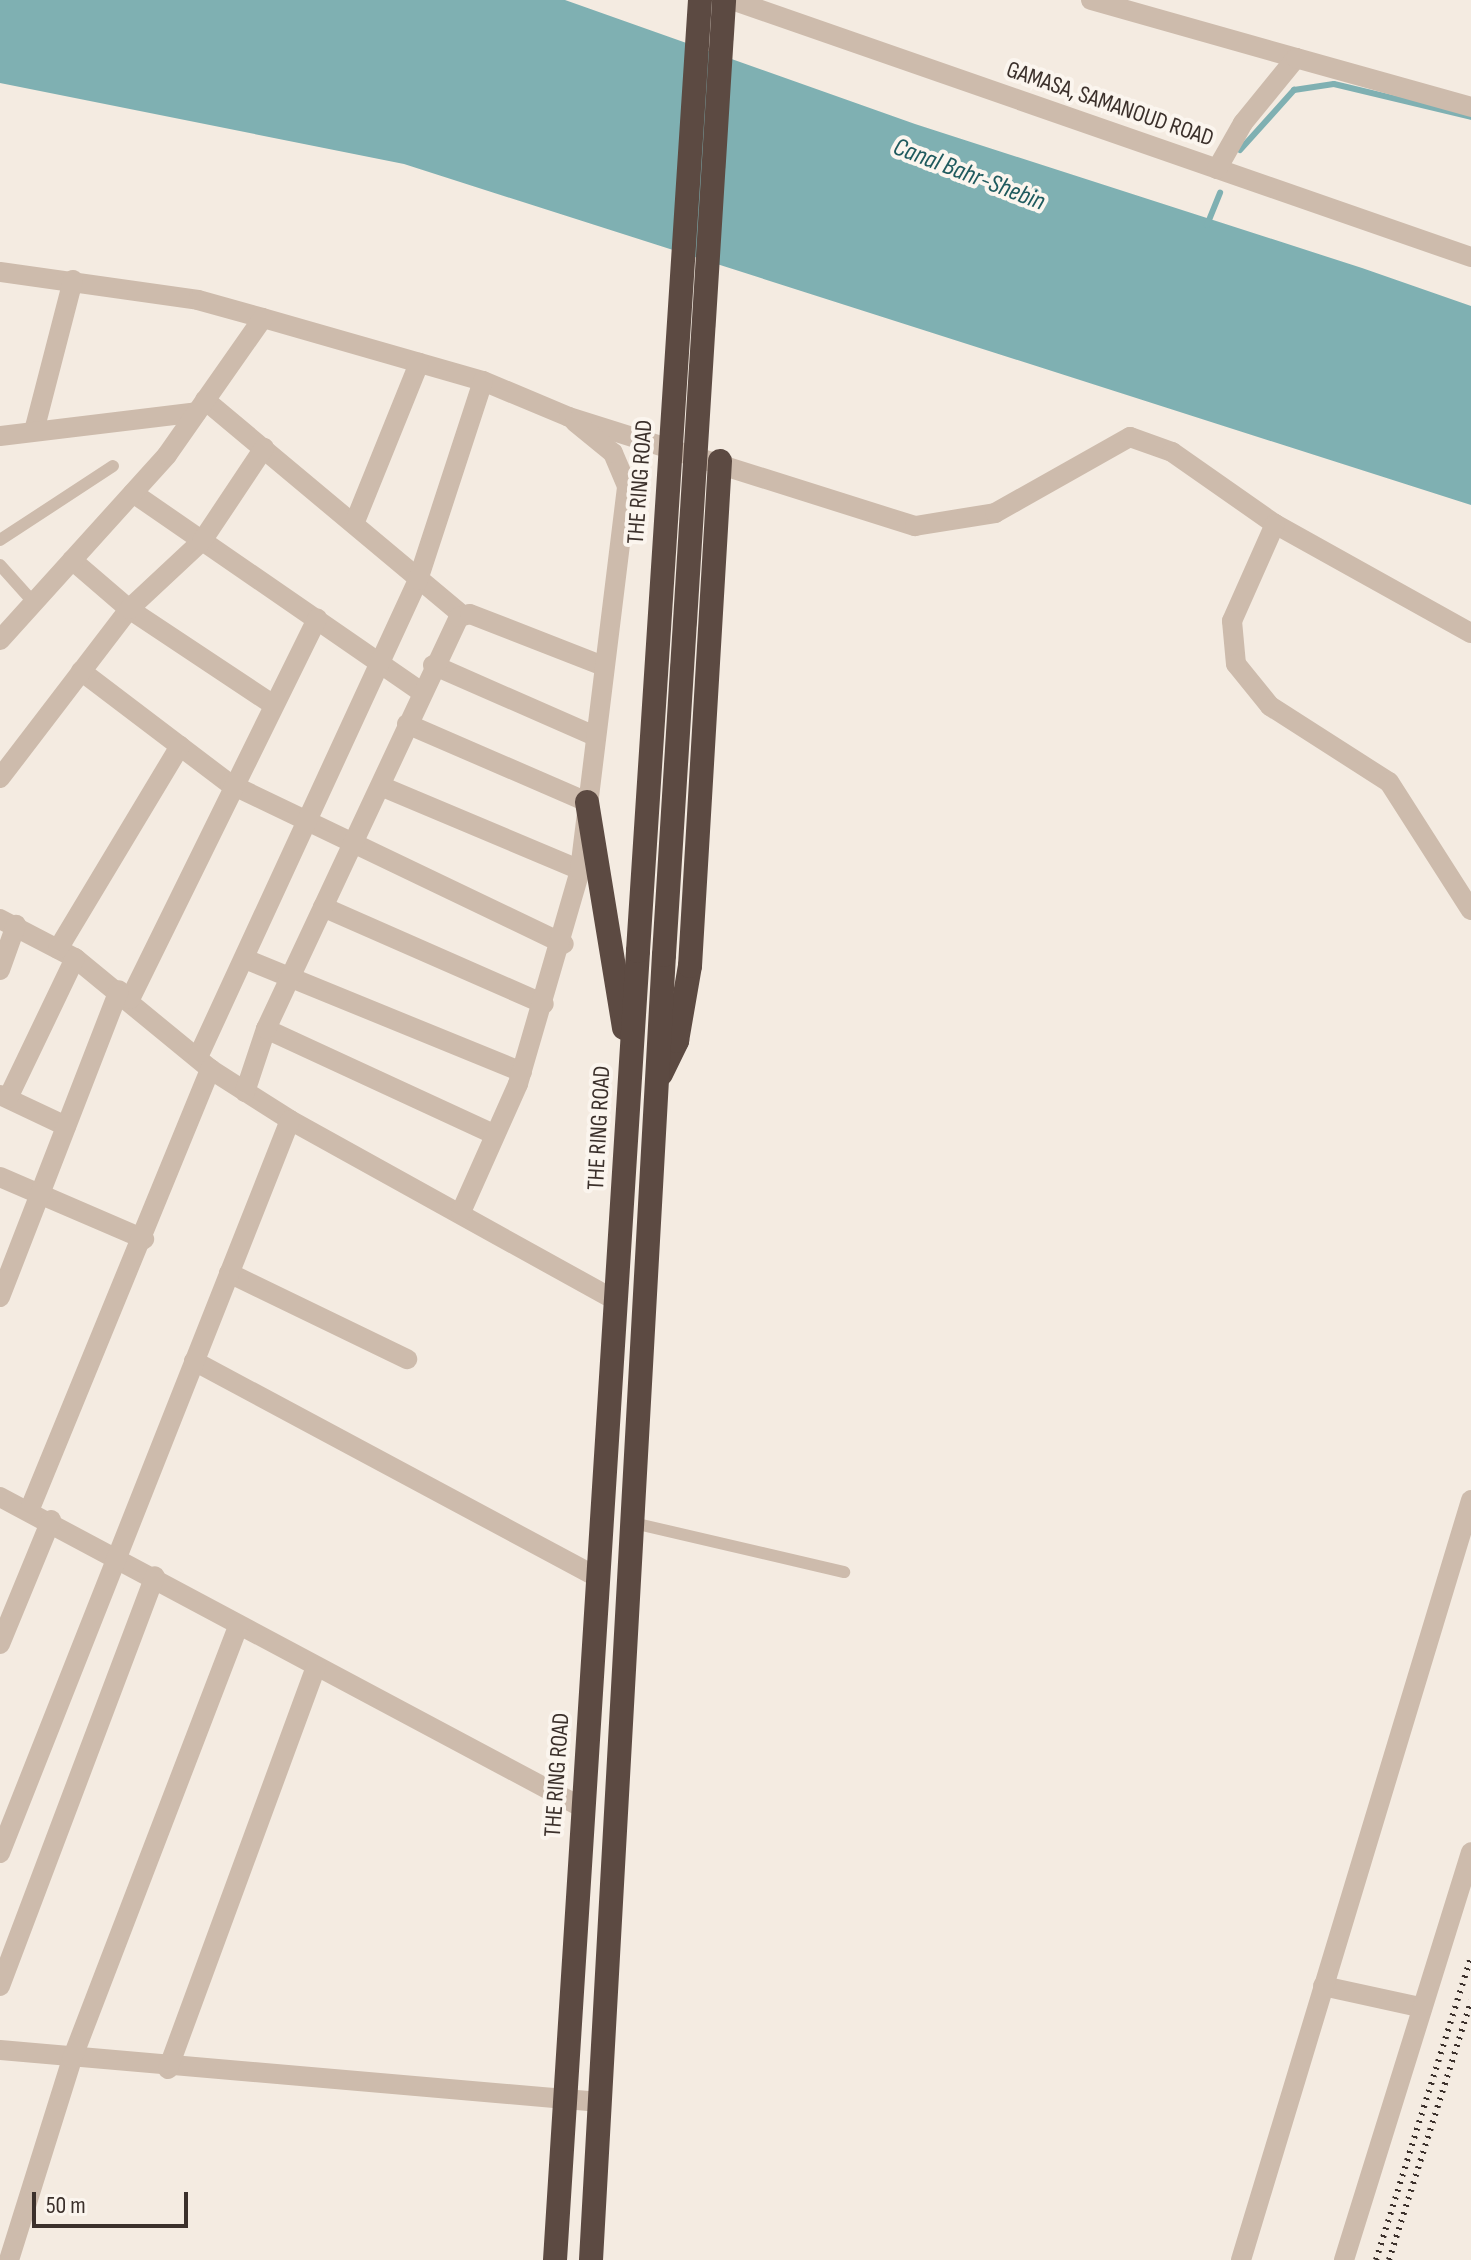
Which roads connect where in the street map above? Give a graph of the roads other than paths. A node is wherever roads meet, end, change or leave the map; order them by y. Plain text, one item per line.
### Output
1 (700, 0) edge
2 (724, 0) edge
3 (733, 0) edge
4 (1091, 0) edge
5 (1296, 58) junction
6 (1471, 107) edge
7 (1217, 169) junction
8 (1471, 257) edge
9 (0, 272) edge
10 (73, 280) junction
11 (263, 318) junction
12 (419, 363) junction
13 (483, 381) junction
14 (201, 406) junction
15 (569, 417) junction
16 (34, 431) junction
17 (0, 436) edge
18 (264, 448) junction
19 (720, 461) junction
20 (113, 466) dead end
21 (133, 493) junction
22 (354, 524) junction
23 (1275, 524) junction
24 (0, 540) edge
25 (202, 541) junction
26 (72, 560) junction
27 (0, 565) edge
28 (418, 580) junction
29 (35, 604) junction
30 (129, 609) junction
31 (462, 615) junction
32 (317, 619) junction
33 (1471, 633) edge
34 (0, 640) edge
35 (378, 663) junction
36 (433, 665) junction
37 (601, 665) junction
38 (81, 671) junction
39 (421, 692) junction
40 (272, 704) junction
41 (407, 724) junction
42 (595, 736) junction
43 (180, 746) junction
44 (0, 778) edge
45 (230, 784) junction
46 (383, 787) junction
47 (587, 802) junction
48 (305, 816) junction
49 (354, 840) junction
50 (580, 870) junction
51 (323, 907) junction
52 (1471, 910) edge
53 (8, 922) edge
54 (564, 944) junction
55 (67, 953) junction
56 (245, 959) junction
57 (0, 970) edge
58 (291, 977) junction
59 (124, 994) junction
60 (544, 1004) junction
61 (266, 1029) junction
62 (204, 1063) junction
63 (522, 1072) junction
64 (631, 1073) junction
65 (656, 1083) junction
66 (245, 1092) junction
67 (4, 1096) edge
68 (290, 1120) junction
69 (66, 1126) junction
70 (495, 1135) junction
71 (0, 1177) edge
72 (41, 1192) junction
73 (461, 1212) junction
74 (144, 1239) junction
75 (229, 1273) junction
76 (0, 1297) edge
77 (617, 1301) junction
78 (407, 1359) dead end
79 (194, 1361) junction
80 (0, 1497) edge
81 (1471, 1500) edge
82 (29, 1511) junction
83 (51, 1520) junction
84 (629, 1522) junction
85 (119, 1557) junction
86 (844, 1572) dead end
87 (155, 1576) junction
88 (598, 1578) junction
89 (238, 1626) junction
90 (0, 1644) edge
91 (316, 1667) junction
92 (583, 1808) junction
93 (1471, 1852) edge
94 (0, 1853) edge
95 (0, 1986) edge
96 (1323, 1986) junction
97 (1419, 2007) junction
98 (0, 2050) edge
99 (72, 2059) junction
100 (168, 2069) junction
101 (564, 2100) junction
102 (600, 2102) junction
103 (9, 2260) edge
104 (555, 2260) edge
105 (591, 2260) edge
106 (1241, 2260) edge
107 (1344, 2260) edge

1 - 64 highway, THE RING ROAD, bridge
2 - 65 highway, bridge
3 - 7 street, GAMASA, SAMANOUD ROAD
4 - 5 street
5 - 6 street
5 - 7 street
7 - 8 street, GAMASA, SAMANOUD ROAD
9 - 10 street
10 - 11 street
10 - 16 street
11 - 12 street
11 - 14 street
12 - 13 street
12 - 22 street
13 - 15 street
13 - 28 street
14 - 16 street
14 - 18 street
14 - 21 street
15 - 19 street
15 - 37 street
16 - 17 street
18 - 22 street
18 - 25 street
19 - 23 street
19 - 65 highway
20 - 24 lane
21 - 25 street
21 - 26 street
22 - 28 street
23 - 33 street
23 - 52 street
25 - 30 street
25 - 32 street
26 - 29 street
26 - 30 street
27 - 29 lane
28 - 31 street
28 - 35 street
29 - 34 street
30 - 38 street
30 - 40 street
31 - 36 street
31 - 37 street
32 - 35 street
32 - 40 street
35 - 39 street
35 - 48 street
36 - 39 street
36 - 42 street
37 - 42 street
38 - 43 street
38 - 44 street
39 - 41 street
40 - 45 street
41 - 46 street
41 - 47 street
42 - 47 street
43 - 45 street
43 - 55 street
45 - 48 street
45 - 59 street
46 - 49 street
46 - 50 street
47 - 50 street
47 - 64 highway
48 - 49 street
48 - 56 street
49 - 51 street
49 - 54 street
50 - 54 street
51 - 58 street
51 - 60 street
53 - 55 street
53 - 57 street
54 - 60 street
55 - 59 street
55 - 67 street
56 - 58 street
56 - 62 street
58 - 61 street
58 - 63 street
59 - 62 street
59 - 69 street
60 - 63 street
61 - 66 street
61 - 70 street
62 - 66 street
62 - 74 street
63 - 70 street
64 - 77 highway, THE RING ROAD
65 - 84 highway
66 - 68 street
67 - 69 street
68 - 73 street
68 - 75 street
69 - 72 street
70 - 73 street
71 - 72 street
72 - 74 street
72 - 76 street
73 - 77 street
74 - 82 street
75 - 78 street
75 - 79 street
77 - 88 highway, THE RING ROAD
79 - 85 street
79 - 88 street
80 - 82 street
81 - 96 street
82 - 83 street
83 - 85 street
83 - 90 street
84 - 86 lane
84 - 102 highway
85 - 87 street
85 - 94 street
87 - 89 street
87 - 95 street
88 - 92 highway, THE RING ROAD
89 - 91 street
89 - 99 street
91 - 92 street
91 - 100 street
92 - 101 highway, THE RING ROAD
93 - 97 street
96 - 97 street
96 - 106 street
97 - 107 street
98 - 99 street
99 - 100 street
99 - 103 street
100 - 101 street
101 - 102 street
101 - 104 highway, THE RING ROAD
102 - 105 highway

